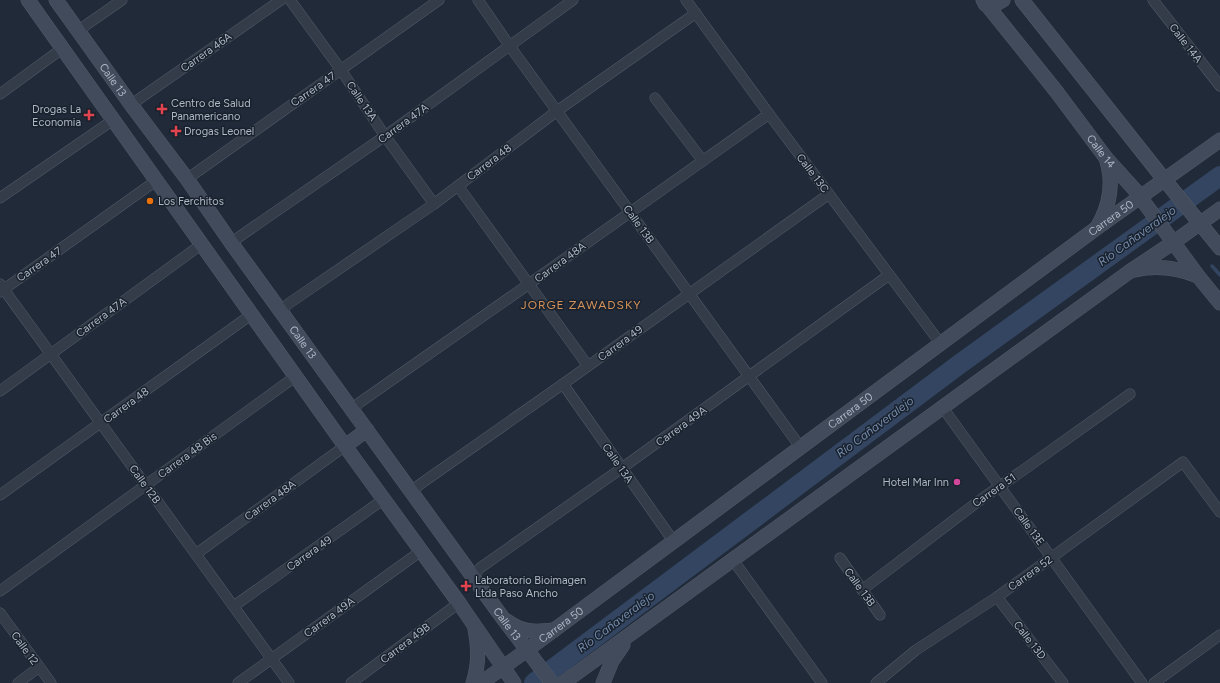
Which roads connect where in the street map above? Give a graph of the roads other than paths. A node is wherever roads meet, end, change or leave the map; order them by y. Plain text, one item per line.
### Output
1 (28, 0) edge
2 (56, 0) edge
3 (122, 0) edge
4 (281, 0) edge
5 (290, 0) edge
6 (439, 0) edge
7 (478, 0) edge
8 (573, 0) edge
9 (686, 0) edge
10 (1003, 0) edge
11 (1022, 0) edge
12 (1153, 0) edge
13 (984, 2) edge
14 (696, 13) junction
15 (79, 33) junction
16 (509, 45) junction
17 (63, 48) junction
18 (341, 70) junction
19 (1220, 86) edge
20 (0, 94) edge
21 (655, 98) dead end
22 (132, 106) junction
23 (557, 111) junction
24 (769, 114) junction
25 (113, 120) junction
26 (385, 136) junction
27 (1220, 140) edge
28 (1106, 158) junction
29 (702, 161) junction
30 (187, 179) junction
31 (156, 180) junction
32 (1167, 182) junction
33 (458, 186) junction
34 (829, 194) junction
35 (0, 198) edge
36 (1142, 199) junction
37 (434, 204) junction
38 (1220, 209) edge
39 (630, 212) junction
40 (1197, 220) junction
41 (1098, 227) junction
42 (1172, 239) junction
43 (202, 244) junction
44 (232, 244) junction
45 (1220, 248) edge
46 (1129, 272) junction
47 (889, 275) junction
48 (1198, 276) junction
49 (529, 284) junction
50 (1, 288) edge
51 (689, 294) junction
52 (1220, 303) edge
53 (281, 312) junction
54 (252, 314) junction
55 (941, 344) junction
56 (50, 354) junction
57 (588, 366) junction
58 (296, 376) junction
59 (749, 376) junction
60 (563, 384) junction
61 (0, 391) edge
62 (1130, 394) dead end
63 (943, 408) junction
64 (353, 410) junction
65 (101, 423) junction
66 (367, 430) junction
67 (345, 446) junction
68 (801, 448) junction
69 (622, 468) junction
70 (146, 485) junction
71 (1000, 486) junction
72 (412, 492) junction
73 (0, 495) edge
74 (384, 499) junction
75 (1220, 512) edge
76 (674, 542) junction
77 (421, 551) junction
78 (196, 554) junction
79 (840, 558) dead end
80 (1052, 558) junction
81 (733, 560) junction
82 (473, 576) junction
83 (862, 590) junction
84 (0, 591) edge
85 (997, 597) junction
86 (459, 602) junction
87 (234, 606) junction
88 (0, 613) edge
89 (880, 615) dead end
90 (502, 617) junction
91 (473, 623) junction
92 (555, 630) junction
93 (632, 634) junction
94 (1220, 635) edge
95 (530, 654) junction
96 (272, 658) junction
97 (39, 668) junction
98 (509, 675) edge
99 (18, 683) edge
100 (51, 683) edge
101 (238, 683) edge
102 (289, 683) edge
103 (351, 683) edge
104 (473, 683) edge
105 (481, 683) edge
106 (556, 683) edge
107 (602, 683) edge
108 (822, 683) edge
109 (876, 683) edge
110 (1063, 683) edge
111 (1142, 683) edge
112 (1154, 683) edge

1 - 17 main road, Calle 13
2 - 15 main road, Calle 13
3 - 15 street
4 - 22 street, Carrera 46A
5 - 18 street, Calle 13A
6 - 18 street, Carrera 47
7 - 16 street, Calle 13B
8 - 16 street, Carrera 47A
9 - 14 street, Calle 13C
10 - 13 main road
11 - 32 main road
12 - 19 street, Calle 14A
13 - 28 main road, Calle 14
14 - 23 street, Carrera 48
14 - 24 street, Calle 13C
15 - 22 main road, Calle 13
16 - 23 street, Calle 13B
16 - 26 street, Carrera 47A
17 - 20 street
17 - 25 main road, Calle 13
18 - 26 street, Calle 13A
18 - 30 street, Carrera 47
21 - 29 street
22 - 30 main road, Calle 13
23 - 33 street, Carrera 48
23 - 39 street, Calle 13B
24 - 29 street, Carrera 48A
24 - 34 street, Calle 13C
25 - 31 main road, Calle 13
25 - 35 street
26 - 37 street, Calle 13A
26 - 44 street, Carrera 47A
27 - 32 main road, Carrera 50
28 - 36 main road, Calle 14
28 - 41 main road
29 - 39 street, Carrera 48A
30 - 44 main road, Calle 13
31 - 43 main road, Calle 13
31 - 50 street, Carrera 47
32 - 36 main road, Carrera 50
32 - 40 main road
33 - 37 street, Carrera 48
33 - 49 street
34 - 47 street, Calle 13C
34 - 51 street, Carrera 49
36 - 41 main road, Carrera 50
36 - 42 main road, Calle 14
37 - 53 street, Carrera 48
38 - 40 main road
39 - 49 street, Carrera 48A
39 - 51 street, Calle 13B
40 - 42 main road
40 - 45 main road
41 - 55 main road, Carrera 50
42 - 46 main road
42 - 48 main road, Calle 14
43 - 54 main road, Calle 13
43 - 56 street, Carrera 47A
44 - 53 main road, Calle 13
46 - 48 main road
46 - 63 main road
47 - 55 street, Calle 13C
47 - 59 street, Carrera 49A
48 - 52 main road, Calle 14
49 - 57 street
49 - 64 street, Carrera 48A
50 - 56 street, Calle 12B
51 - 57 street, Carrera 49
51 - 59 street, Calle 13B
53 - 64 main road, Calle 13
54 - 58 main road, Calle 13
54 - 65 street, Carrera 48
55 - 68 main road, Carrera 50
56 - 61 street, Carrera 47A
56 - 65 street, Calle 12B
57 - 60 street, Carrera 49
58 - 67 main road, Calle 13
58 - 70 street, Carrera 48 Bis
59 - 68 street, Calle 13B
59 - 69 street, Carrera 49A
60 - 69 street, Calle 13A
60 - 72 street, Carrera 49
62 - 71 street, Carrera 51
63 - 71 street, Calle 13E
63 - 81 main road
64 - 66 main road, Calle 13
65 - 70 street, Calle 12B
65 - 73 street, Carrera 48
66 - 67 main road
66 - 72 main road, Calle 13
67 - 74 main road, Calle 13
67 - 78 street, Carrera 48A
68 - 76 main road, Carrera 50
69 - 76 street, Calle 13A
69 - 82 street, Carrera 49A
70 - 78 street, Calle 12B
70 - 84 street, Carrera 48 Bis
71 - 80 street, Calle 13E
71 - 83 street, Carrera 51
72 - 82 main road, Calle 13
74 - 77 main road, Calle 13
74 - 87 street, Carrera 49
75 - 80 street, Carrera 52
76 - 92 main road, Carrera 50
77 - 86 main road, Calle 13
77 - 96 street, Carrera 49A
78 - 87 street, Calle 12B
79 - 83 street, Calle 13B
80 - 85 street, Carrera 52
80 - 111 street, Calle 13E
81 - 93 main road
81 - 108 street
82 - 90 main road, Calle 13
83 - 89 street, Calle 13B
85 - 109 street, Carrera 52
85 - 110 street, Calle 13D
86 - 91 main road, Calle 13
86 - 103 street, Carrera 49B
87 - 96 street, Calle 12B
88 - 97 street, Calle 12
90 - 92 main road
90 - 95 main road, Calle 13
91 - 98 main road, Calle 13
91 - 104 main road
92 - 95 main road, Carrera 50
93 - 106 main road
93 - 107 main road
94 - 112 street
95 - 98 main road, Carrera 50
95 - 106 main road, Calle 13
96 - 101 street, Carrera 49A
96 - 102 street, Calle 12B
97 - 99 street
97 - 100 street, Calle 12
98 - 105 main road, Carrera 50

